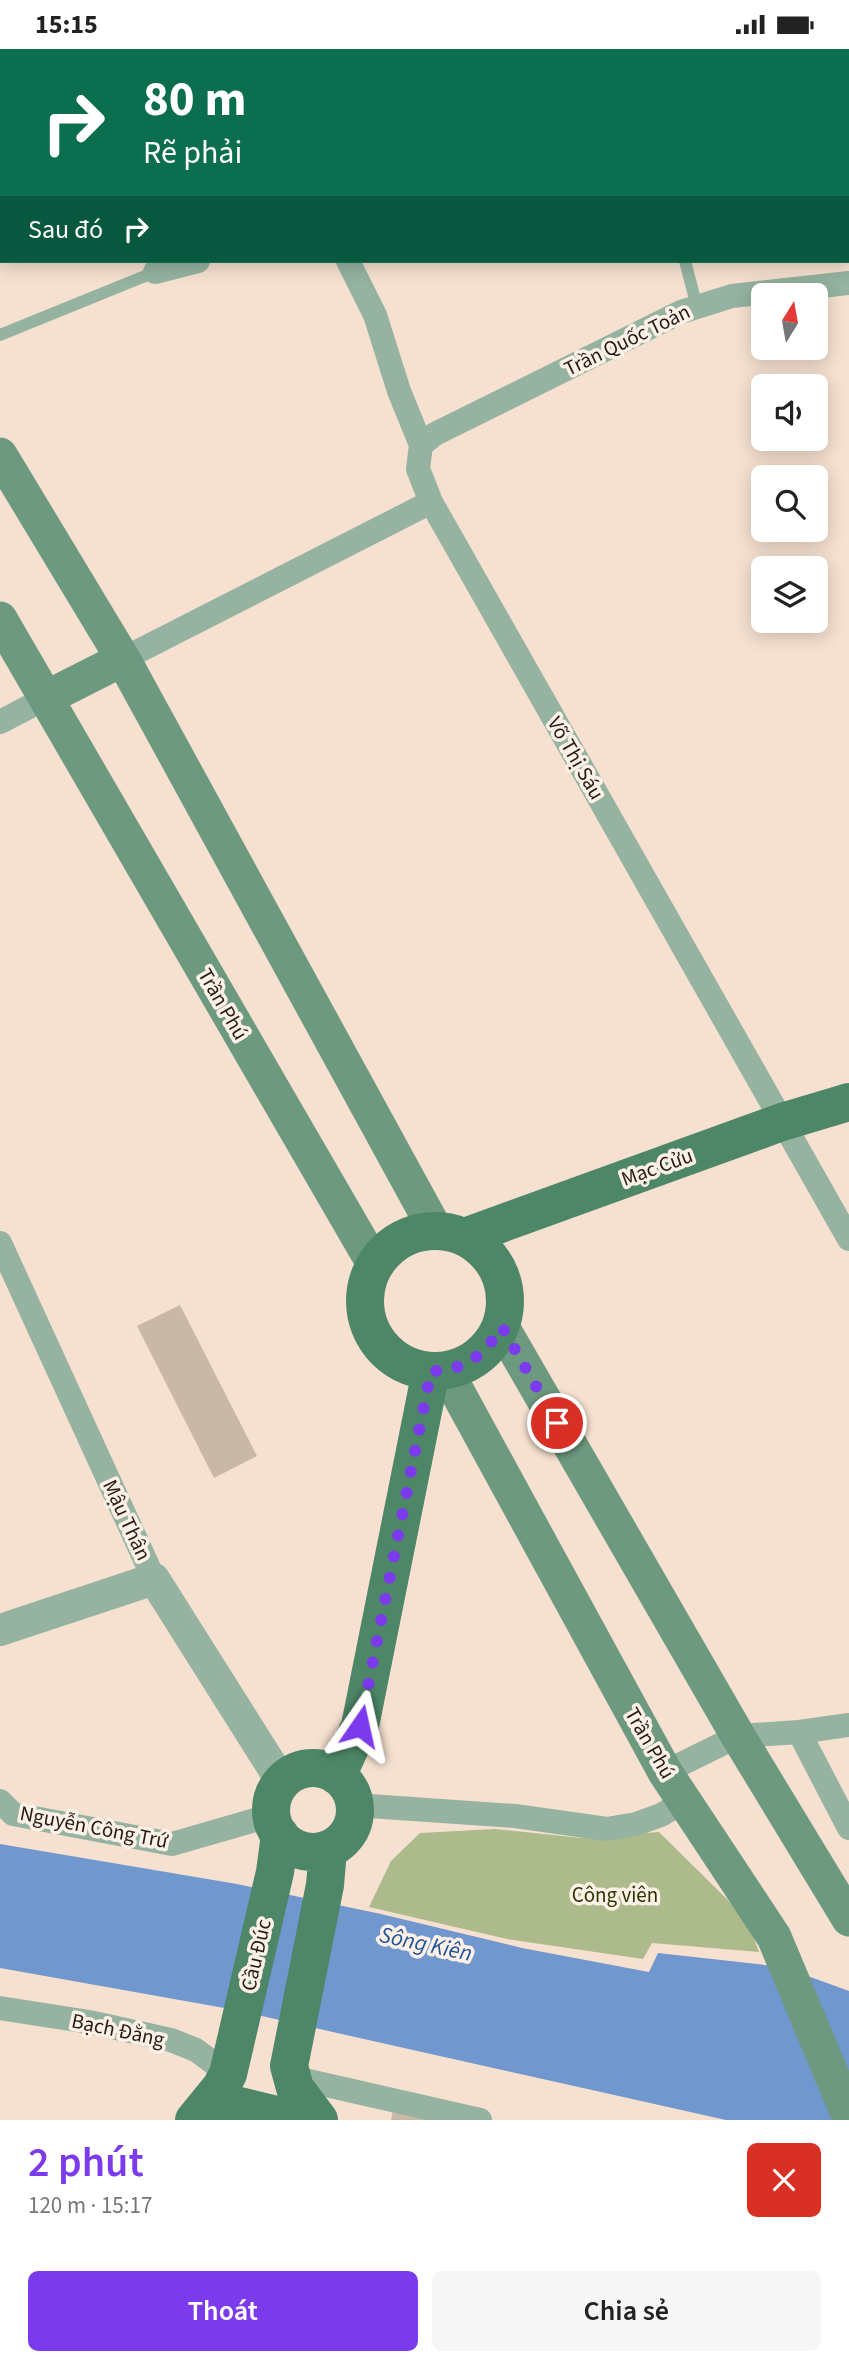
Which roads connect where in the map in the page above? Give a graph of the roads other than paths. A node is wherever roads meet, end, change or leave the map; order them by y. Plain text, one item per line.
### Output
1 (184, 263) edge
2 (349, 263) edge
3 (685, 263) edge
4 (155, 267) edge
5 (849, 283) edge
6 (696, 307) junction
7 (0, 335) edge
8 (421, 445) junction
9 (0, 455) edge
10 (431, 502) junction
11 (0, 619) edge
12 (123, 659) junction
13 (47, 698) junction
14 (0, 722) edge
15 (849, 1102) edge
16 (782, 1122) junction
17 (451, 1233) junction
18 (849, 1239) edge
19 (0, 1243) edge
20 (374, 1264) junction
21 (502, 1327) junction
22 (438, 1371) junction
23 (154, 1579) junction
24 (0, 1630) edge
25 (849, 1725) edge
26 (799, 1732) junction
27 (738, 1736) junction
28 (665, 1773) junction
29 (346, 1791) junction
30 (0, 1801) edge
31 (685, 1801) junction
32 (278, 1811) junction
33 (849, 1828) edge
34 (327, 1867) junction
35 (848, 1916) edge
36 (0, 2008) edge
37 (290, 2071) junction
38 (211, 2098) edge
39 (849, 2116) edge
40 (297, 2120) edge
41 (319, 2120) edge
42 (480, 2120) edge

1 - 4 street
2 - 8 street, Võ Thị Sáu
3 - 6 lane
4 - 7 lane
5 - 6 street, Trần Quốc Toản
6 - 8 street, Trần Quốc Toản
8 - 10 street, Võ Thị Sáu
9 - 12 main road
10 - 12 street
10 - 16 street, Võ Thị Sáu
11 - 13 main road, Trần Phú
12 - 13 main road
12 - 17 main road
13 - 14 street
13 - 20 main road, Trần Phú
15 - 16 main road, Mạc Cửu
16 - 17 main road, Mạc Cửu
16 - 18 street, Võ Thị Sáu
17 - 20 main road
17 - 21 main road
19 - 23 street, Mậu Thân
20 - 22 main road
21 - 22 main road
21 - 27 main road
22 - 28 main road, Trần Phú
22 - 29 main road
23 - 24 street
23 - 32 street, Mậu Thân
25 - 26 street
26 - 27 street
26 - 33 street
27 - 28 street
27 - 35 main road
28 - 31 main road, Trần Phú
29 - 31 street
29 - 32 main road
29 - 34 main road
30 - 32 street, Nguyễn Công Trứ
31 - 39 main road, Trần Phú
32 - 34 main road
32 - 38 main road, Cầu Đúc
34 - 37 main road
36 - 38 street, Bạch Đằng
37 - 41 main road
37 - 42 street
38 - 40 main road

